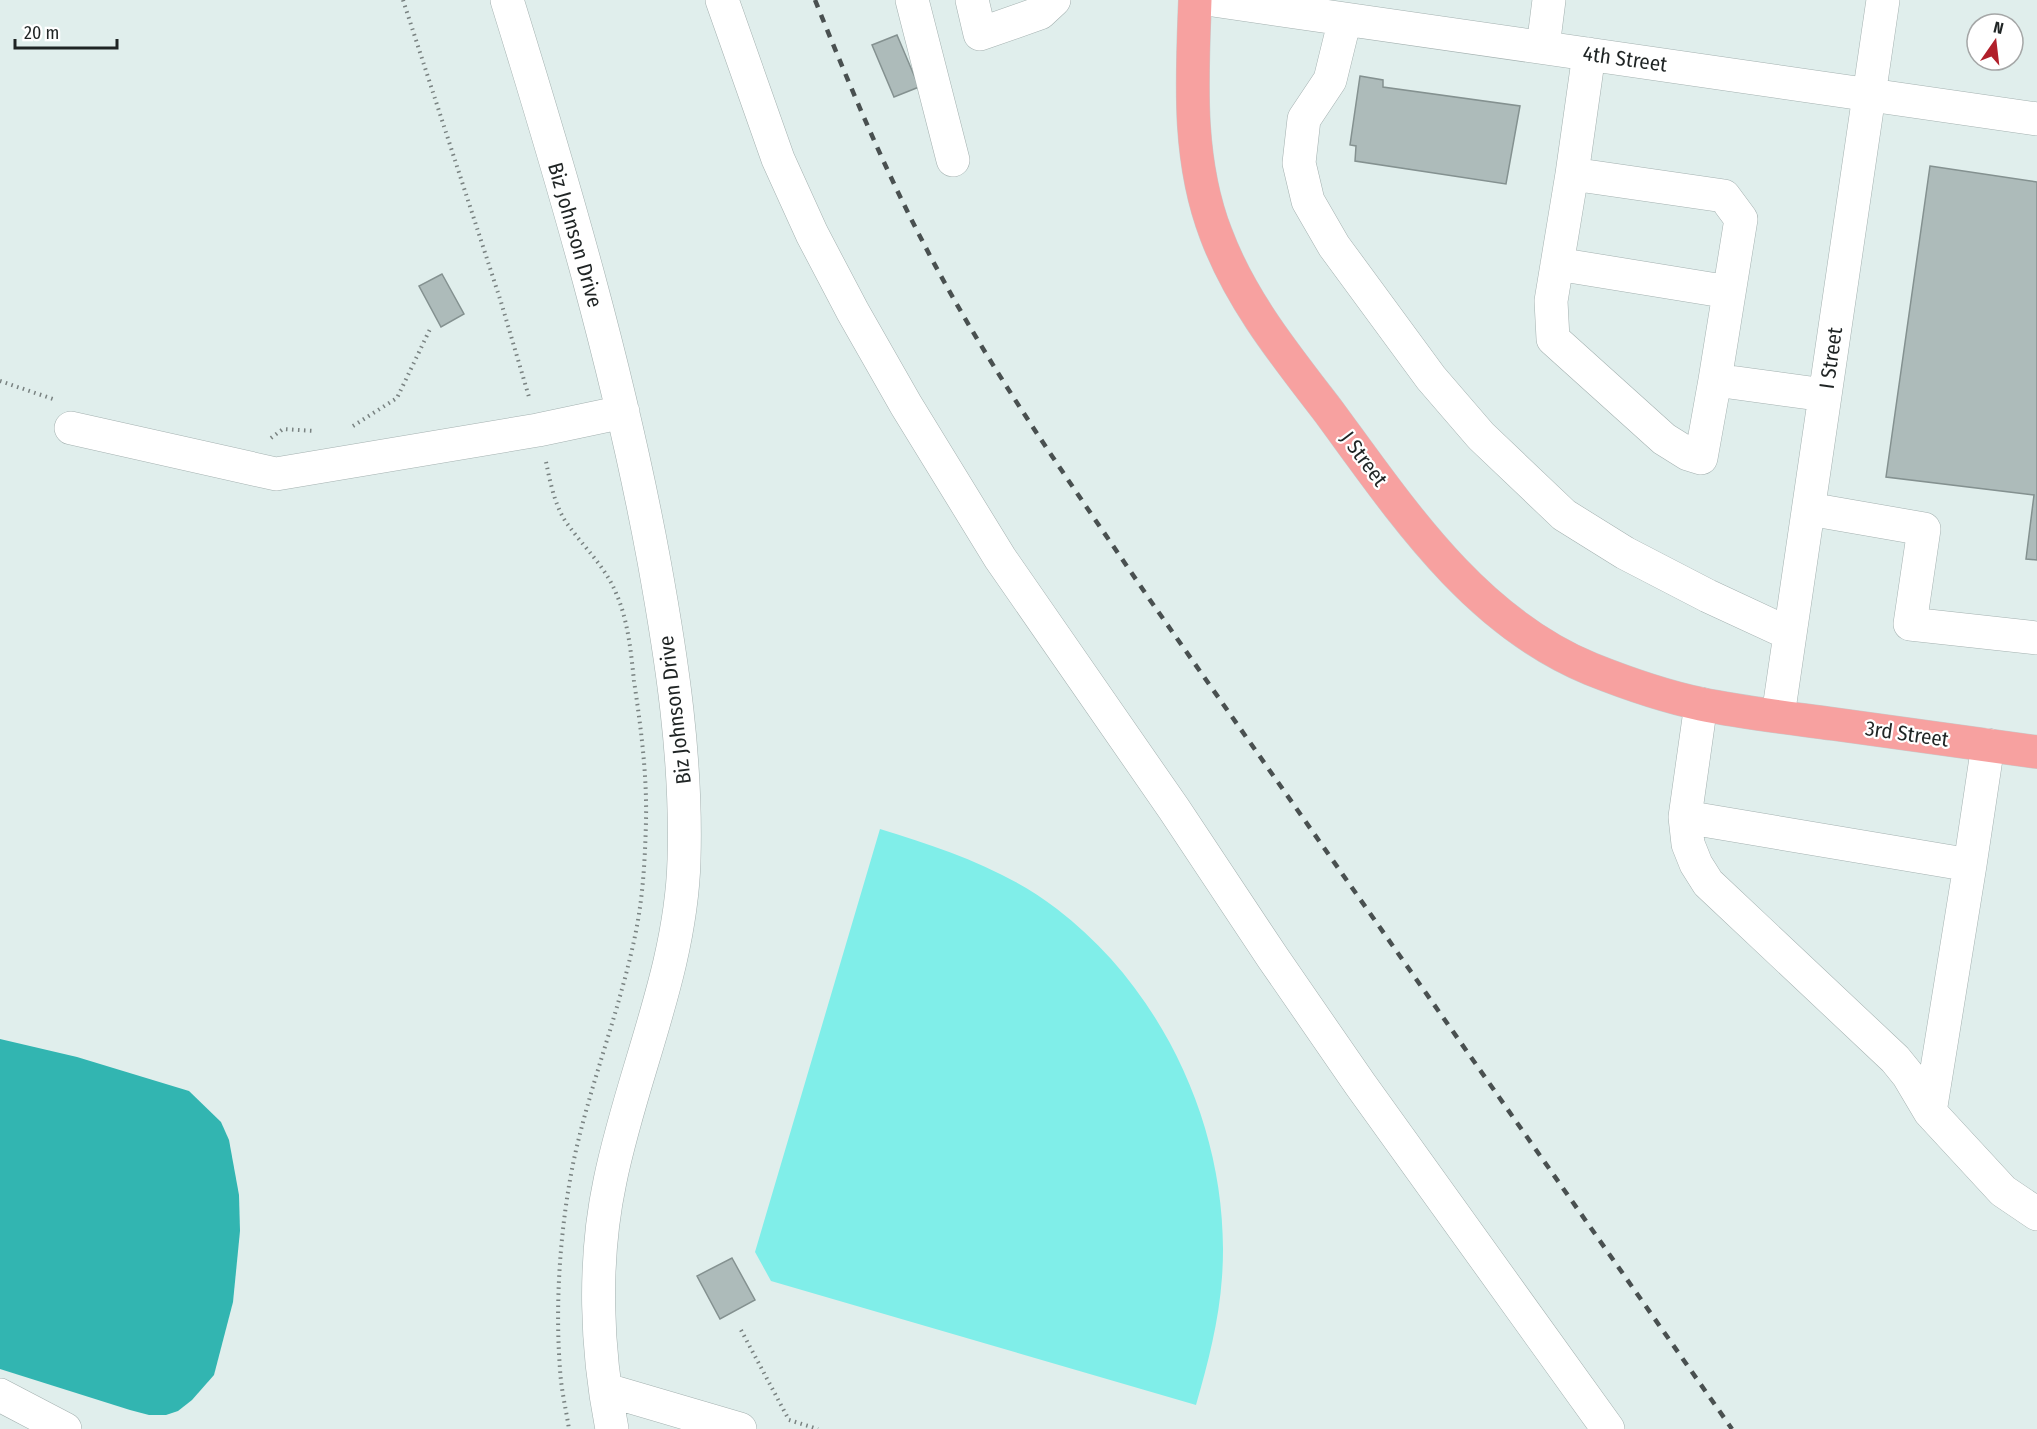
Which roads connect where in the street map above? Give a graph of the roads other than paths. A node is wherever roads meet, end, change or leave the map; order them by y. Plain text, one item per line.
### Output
1 (507, 0) edge
2 (722, 0) edge
3 (912, 0) edge
4 (972, 0) edge
5 (1054, 0) edge
6 (1195, 0) edge
7 (1213, 0) edge
8 (1549, 0) edge
9 (1883, 0) edge
10 (1346, 19) junction
11 (1543, 47) junction
12 (1589, 54) junction
13 (1870, 94) junction
14 (2037, 119) edge
15 (953, 160) dead end
16 (1572, 174) junction
17 (1557, 264) junction
18 (1729, 292) junction
19 (1715, 380) junction
20 (1826, 395) junction
21 (622, 412) junction
22 (72, 428) road end
23 (1809, 509) junction
24 (1790, 634) junction
25 (2037, 638) edge
26 (1701, 704) junction
27 (1778, 716) junction
28 (1988, 745) junction
29 (2037, 752) edge
30 (1685, 817) junction
31 (1970, 865) junction
32 (1930, 1112) junction
33 (2037, 1214) edge
34 (607, 1390) junction
35 (0, 1395) edge
36 (65, 1429) edge
37 (612, 1429) edge
38 (738, 1429) edge
39 (1608, 1429) edge

1 - 21 street, Biz Johnson Drive
2 - 39 street
3 - 15 street
4 - 5 street
6 - 26 main road, J Street
7 - 10 street, 4th Street
8 - 11 street
9 - 13 street, I Street
10 - 11 street, 4th Street
10 - 24 street
11 - 12 street, 4th Street
12 - 13 street, 4th Street
12 - 16 street
13 - 14 street, 4th Street
13 - 20 street, I Street
16 - 17 street
16 - 18 street
17 - 18 street
17 - 19 street
18 - 19 street
19 - 20 street
20 - 23 street, I Street
21 - 22 street
21 - 34 street, Biz Johnson Drive
23 - 24 street, I Street
23 - 25 street
24 - 27 street, I Street
26 - 27 main road, J Street
26 - 30 street
27 - 28 main road, 3rd Street
28 - 29 main road, 3rd Street
28 - 31 street
30 - 31 street
30 - 32 street
31 - 32 street
32 - 33 street
34 - 37 street, Biz Johnson Drive
34 - 38 street
35 - 36 street

